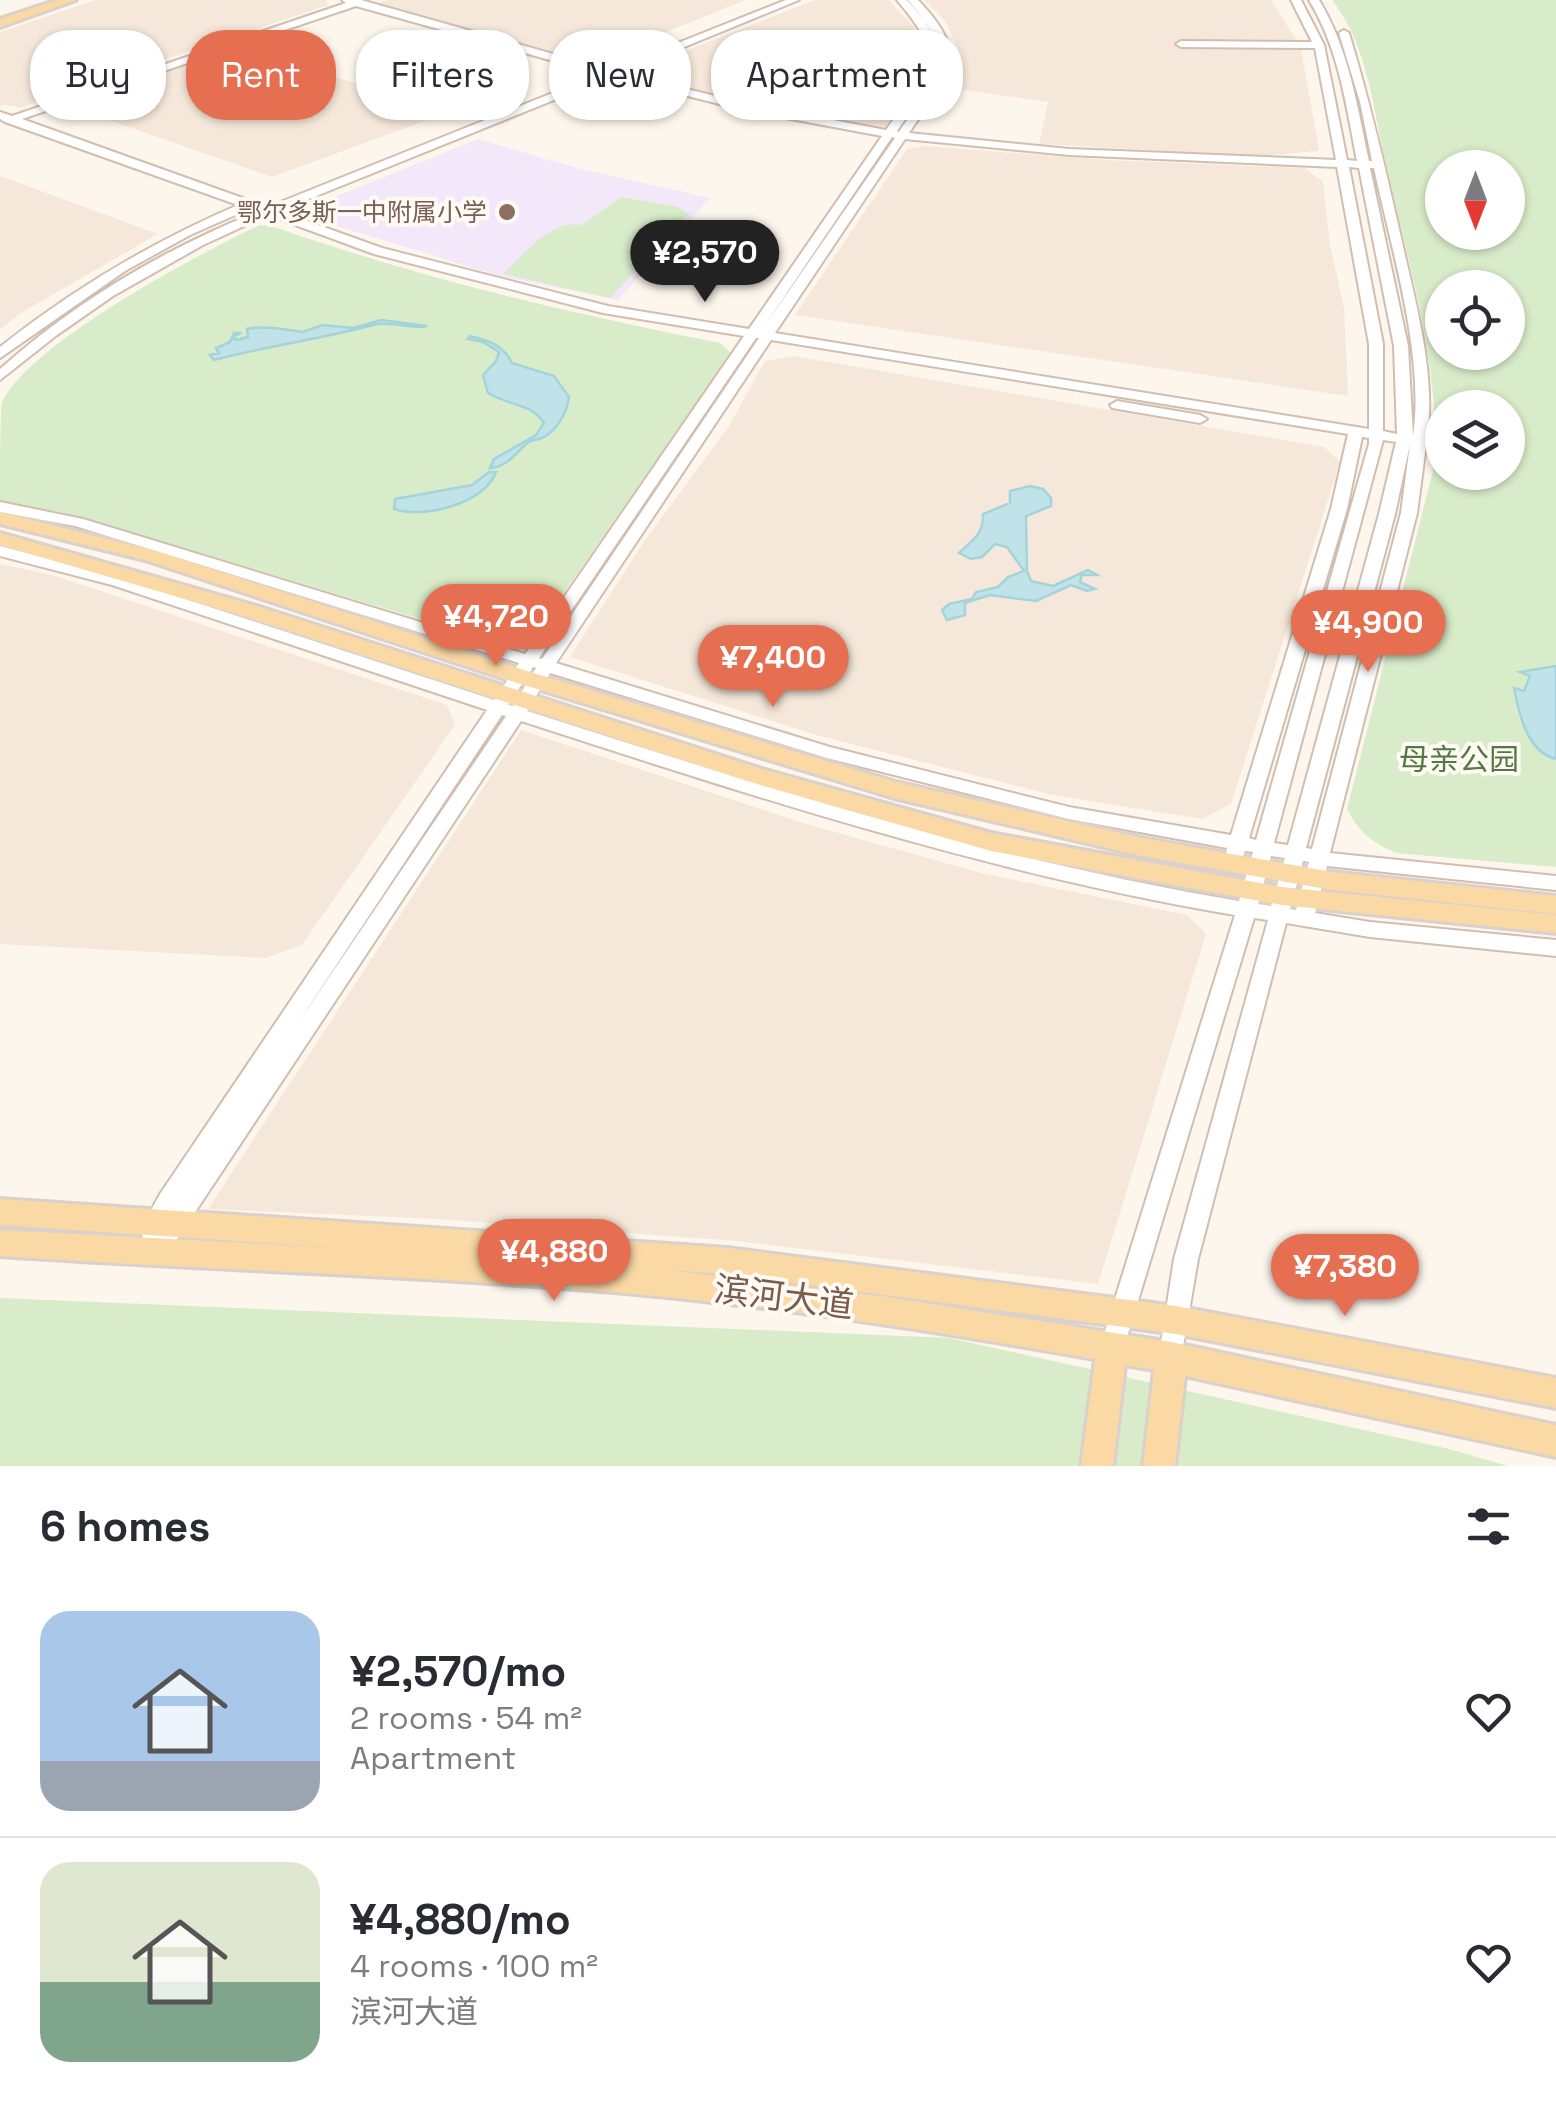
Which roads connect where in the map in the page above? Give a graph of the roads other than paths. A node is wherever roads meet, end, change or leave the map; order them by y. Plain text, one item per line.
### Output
1 (47, 0) edge
2 (70, 0) edge
3 (766, 0) edge
4 (794, 0) edge
5 (902, 0) edge
6 (913, 0) edge
7 (1296, 0) edge
8 (1314, 0) edge
9 (1326, 0) edge
10 (355, 1) edge
11 (0, 19) edge
12 (689, 30) edge
13 (691, 40) edge
14 (1180, 44) dead end
15 (1320, 46) junction
16 (549, 56) edge
17 (549, 86) edge
18 (549, 95) edge
19 (691, 95) edge
20 (4, 119) edge
21 (896, 134) junction
22 (1342, 164) junction
23 (1371, 165) junction
24 (253, 209) junction
25 (758, 340) junction
26 (0, 354) edge
27 (0, 376) edge
28 (1356, 436) junction
29 (1376, 439) junction
30 (1412, 445) junction
31 (0, 507) edge
32 (0, 518) edge
33 (0, 539) edge
34 (0, 551) edge
35 (523, 687) junction
36 (1248, 871) junction
37 (1556, 882) edge
38 (1299, 887) junction
39 (1556, 905) edge
40 (1556, 924) edge
41 (1556, 948) edge
42 (0, 1212) edge
43 (166, 1224) junction
44 (0, 1243) edge
45 (154, 1255) junction
46 (1122, 1311) junction
47 (1176, 1320) junction
48 (1112, 1347) junction
49 (1171, 1356) junction
50 (1556, 1393) edge
51 (1556, 1440) edge
52 (1098, 1466) edge
53 (1159, 1466) edge

1 - 11 main road
2 - 11 main road
3 - 12 street
4 - 13 street
5 - 21 street
6 - 21 street
7 - 15 street
8 - 23 street
9 - 23 street
10 - 16 street
10 - 20 street
14 - 15 street
15 - 22 street
17 - 24 street
18 - 24 street
19 - 21 street
20 - 24 street
21 - 22 street
21 - 25 street
22 - 23 street
22 - 29 street
23 - 30 street
24 - 25 street
24 - 26 street
24 - 27 street
25 - 28 street
25 - 35 street
28 - 29 street
28 - 36 street
29 - 30 street
29 - 36 street
30 - 38 street
30 - 38 street
31 - 35 street
32 - 35 main road
33 - 35 main road
34 - 35 street
35 - 36 main road
35 - 36 main road
35 - 43 street
36 - 38 main road
36 - 38 street
36 - 46 street
37 - 38 street
38 - 39 main road
38 - 40 main road
38 - 41 street
38 - 47 street
42 - 43 main road, 滨河大道
43 - 45 street
43 - 46 main road, 滨河大道
44 - 45 main road, 滨河大道
45 - 48 main road, 滨河大道
46 - 47 main road, 滨河大道
46 - 48 street
47 - 49 street
47 - 50 main road, 滨河大道
48 - 49 main road, 滨河大道
48 - 52 main road
49 - 51 main road, 滨河大道
49 - 53 main road

